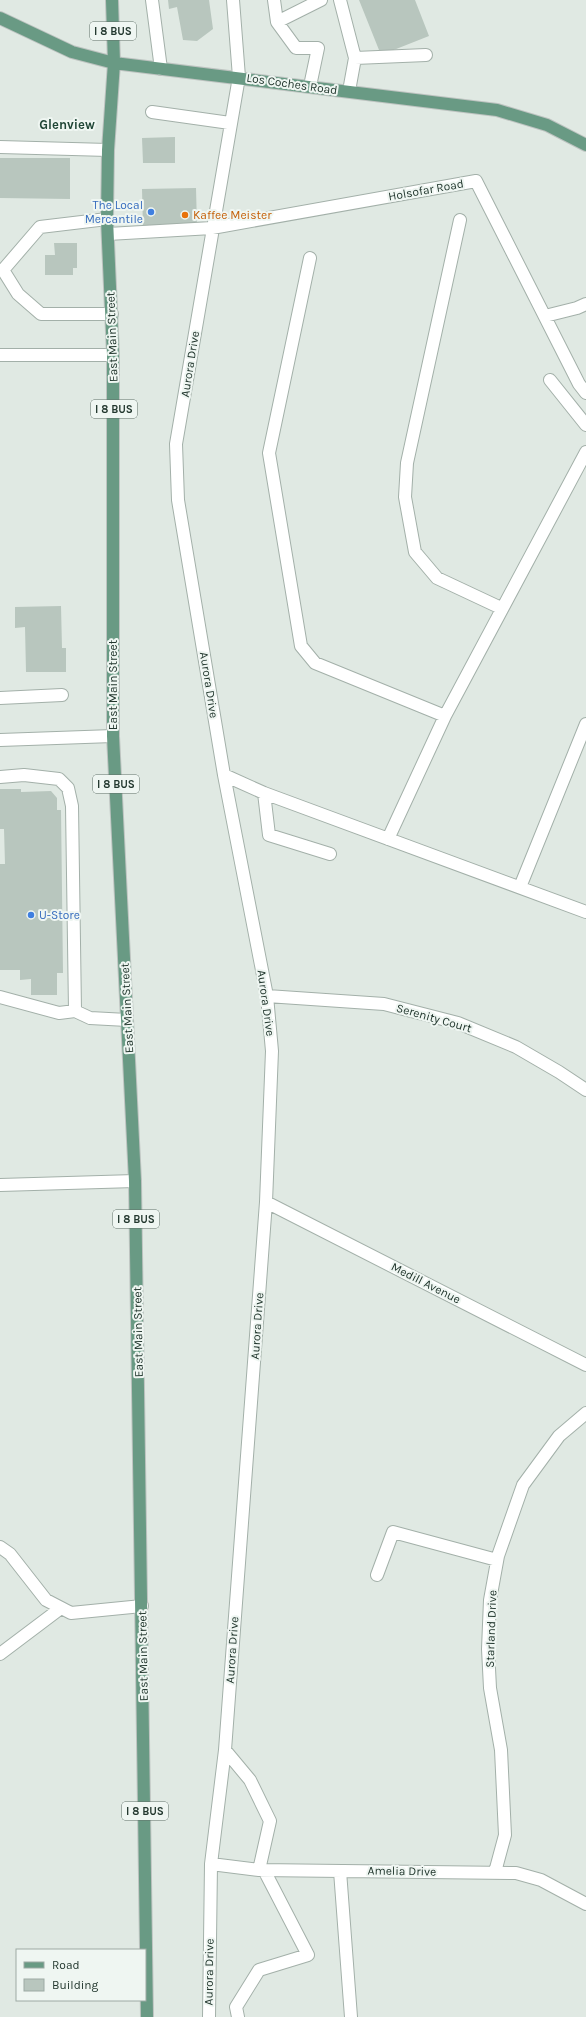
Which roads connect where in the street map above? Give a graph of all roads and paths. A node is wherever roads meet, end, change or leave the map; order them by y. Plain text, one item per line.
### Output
1 (112, 0) edge
2 (152, 0) edge
3 (233, 0) edge
4 (274, 0) edge
5 (322, 0) edge
6 (340, 0) edge
7 (0, 18) edge
8 (278, 22) junction
9 (426, 55) dead end
10 (355, 58) junction
11 (114, 63) junction
12 (161, 69) junction
13 (239, 77) junction
14 (310, 86) junction
15 (349, 91) junction
16 (152, 112) dead end
17 (230, 123) junction
18 (586, 145) edge
19 (0, 147) edge
20 (108, 150) junction
21 (108, 219) junction
22 (460, 220) dead end
23 (212, 228) junction
24 (108, 234) junction
25 (310, 258) dead end
26 (586, 304) edge
27 (112, 314) junction
28 (545, 316) junction
29 (0, 355) edge
30 (113, 355) junction
31 (550, 380) dead end
32 (586, 393) edge
33 (586, 425) edge
34 (586, 452) edge
35 (501, 608) junction
36 (62, 695) dead end
37 (0, 698) edge
38 (445, 716) junction
39 (586, 724) edge
40 (113, 736) junction
41 (0, 740) edge
42 (224, 775) junction
43 (0, 777) edge
44 (264, 793) junction
45 (388, 839) junction
46 (330, 854) dead end
47 (520, 887) junction
48 (586, 912) edge
49 (267, 996) junction
50 (0, 997) edge
51 (75, 1011) junction
52 (127, 1020) junction
53 (586, 1090) edge
54 (135, 1181) junction
55 (0, 1185) edge
56 (266, 1202) junction
57 (586, 1364) edge
58 (586, 1413) edge
59 (5, 1550) edge
60 (497, 1560) junction
61 (377, 1575) dead end
62 (142, 1606) junction
63 (61, 1608) junction
64 (0, 1654) edge
65 (225, 1750) junction
66 (211, 1864) junction
67 (261, 1870) junction
68 (340, 1870) junction
69 (495, 1872) junction
70 (586, 1904) edge
71 (147, 2017) edge
72 (209, 2017) edge
73 (238, 2017) edge
74 (351, 2017) edge

1 - 11 main road, East Main Street / I 8 BUS
2 - 12 street
3 - 13 street, Aurora Drive
4 - 8 street
5 - 8 street
6 - 10 street
7 - 11 main road, Los Coches Road
8 - 14 street
9 - 10 street
10 - 15 street
11 - 12 main road, Los Coches Road
11 - 20 main road, East Main Street / I 8 BUS
12 - 13 main road, Los Coches Road
13 - 14 main road, Los Coches Road
13 - 17 street, Aurora Drive
14 - 15 main road, Los Coches Road
15 - 18 main road, Los Coches Road
16 - 17 street
17 - 23 street, Aurora Drive
19 - 20 street
20 - 21 main road, East Main Street / I 8 BUS
21 - 24 main road, East Main Street / I 8 BUS
21 - 27 street
22 - 35 street
23 - 24 street
23 - 28 street, Holsofar Road
23 - 42 street, Aurora Drive
24 - 27 main road, East Main Street / I 8 BUS
25 - 38 street
26 - 28 street
27 - 30 main road, East Main Street / I 8 BUS
28 - 32 street, Holsofar Road
29 - 30 street
30 - 40 main road, East Main Street / I 8 BUS
31 - 33 street
34 - 35 street
35 - 38 street
36 - 37 street
38 - 45 street
39 - 47 street
40 - 41 street
40 - 52 main road, East Main Street / I 8 BUS
42 - 44 street
42 - 49 street, Aurora Drive
43 - 51 street
44 - 45 street
44 - 46 street
45 - 47 street
47 - 48 street
49 - 53 street, Serenity Court
49 - 56 street, Aurora Drive
50 - 51 street
51 - 52 street
52 - 54 main road, East Main Street / I 8 BUS
54 - 55 street
54 - 62 main road, East Main Street / I 8 BUS
56 - 57 street, Medill Avenue
56 - 65 street, Aurora Drive
58 - 60 street, Starland Drive
59 - 63 street
60 - 61 street
60 - 69 street, Starland Drive
62 - 63 street
62 - 71 main road, East Main Street / I 8 BUS
63 - 64 street
65 - 66 street, Aurora Drive
65 - 67 street
66 - 67 street, Amelia Drive
66 - 72 street, Aurora Drive
67 - 68 street, Amelia Drive
67 - 73 street
68 - 69 street, Amelia Drive
68 - 74 street
69 - 70 street, Amelia Drive

